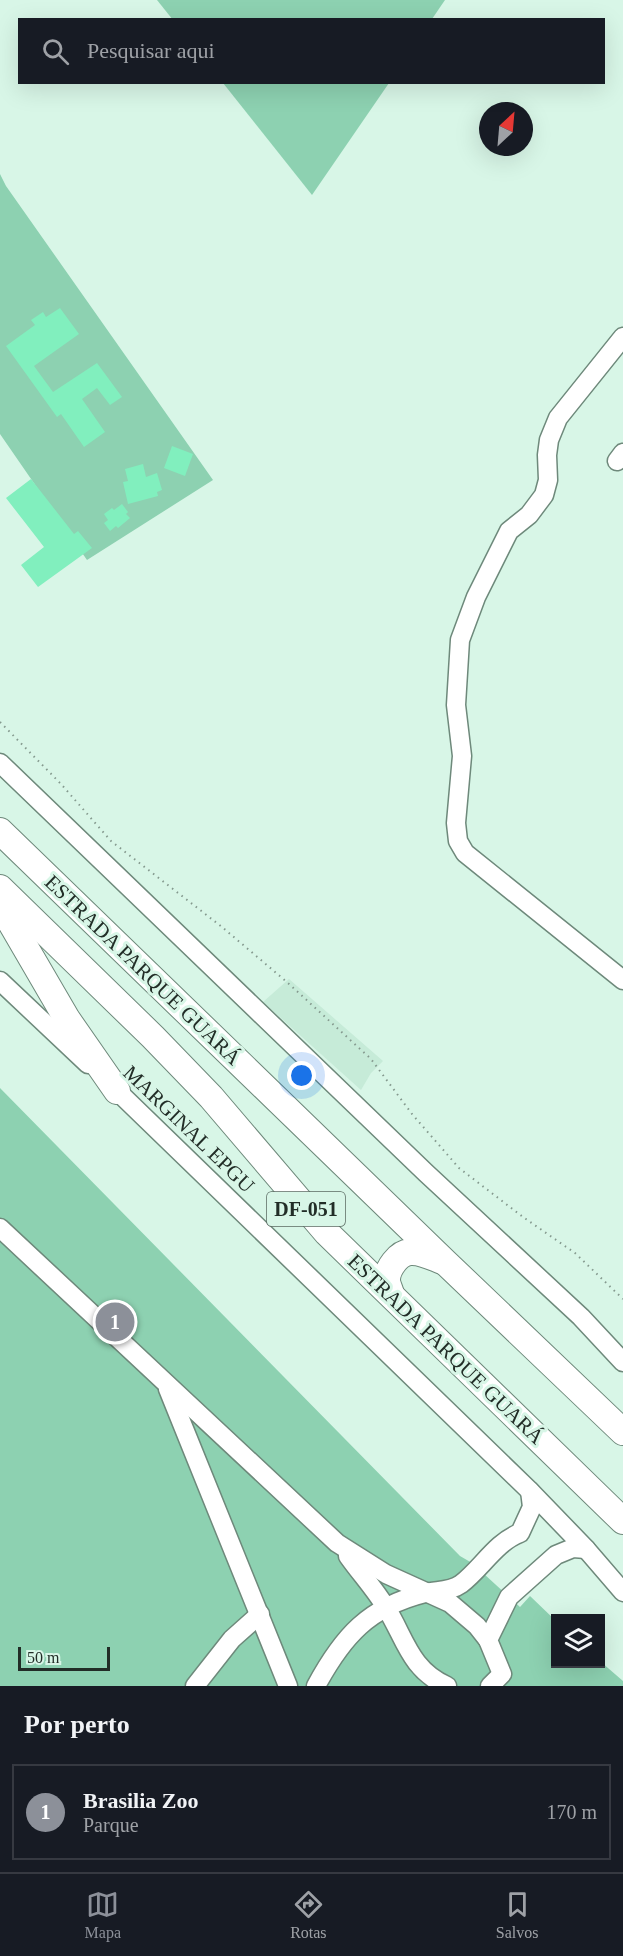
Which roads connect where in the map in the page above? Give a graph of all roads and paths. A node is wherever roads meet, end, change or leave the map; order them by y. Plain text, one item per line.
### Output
1 (623, 337) edge
2 (0, 722) edge
3 (0, 763) edge
4 (0, 831) edge
5 (0, 888) edge
6 (0, 904) edge
7 (623, 980) edge
8 (0, 981) edge
9 (117, 1091) junction
10 (0, 1228) edge
11 (445, 1262) junction
12 (391, 1294) junction
13 (623, 1299) edge
14 (623, 1362) edge
15 (166, 1385) junction
16 (623, 1432) edge
17 (530, 1491) junction
18 (623, 1521) edge
19 (519, 1533) junction
20 (337, 1543) junction
21 (586, 1549) junction
22 (426, 1592) junction
23 (623, 1592) edge
24 (450, 1603) junction
25 (385, 1606) junction
26 (260, 1614) junction
27 (488, 1640) junction
28 (500, 1682) edge
29 (195, 1686) edge
30 (288, 1686) edge
31 (316, 1686) edge
32 (447, 1686) edge

1 - 7 street
2 - 13 path
3 - 14 street
4 - 11 highway, ESTRADA PARQUE GUARÁ / DF-051
5 - 12 highway, ESTRADA PARQUE GUARÁ / DF-051
6 - 9 highway
8 - 9 street, MARGINAL EPGU
9 - 17 street, MARGINAL EPGU
10 - 15 street
11 - 12 highway
11 - 16 highway, ESTRADA PARQUE GUARÁ / DF-051
12 - 18 highway, ESTRADA PARQUE GUARÁ / DF-051
15 - 20 street
15 - 26 street
17 - 19 street
17 - 21 street, MARGINAL EPGU
19 - 22 street
19 - 24 street
20 - 22 street
20 - 25 street
21 - 23 street, MARGINAL EPGU
21 - 27 street
22 - 24 street
22 - 25 street
24 - 27 street
25 - 31 street
25 - 32 street
26 - 29 street
26 - 30 street
27 - 28 street

